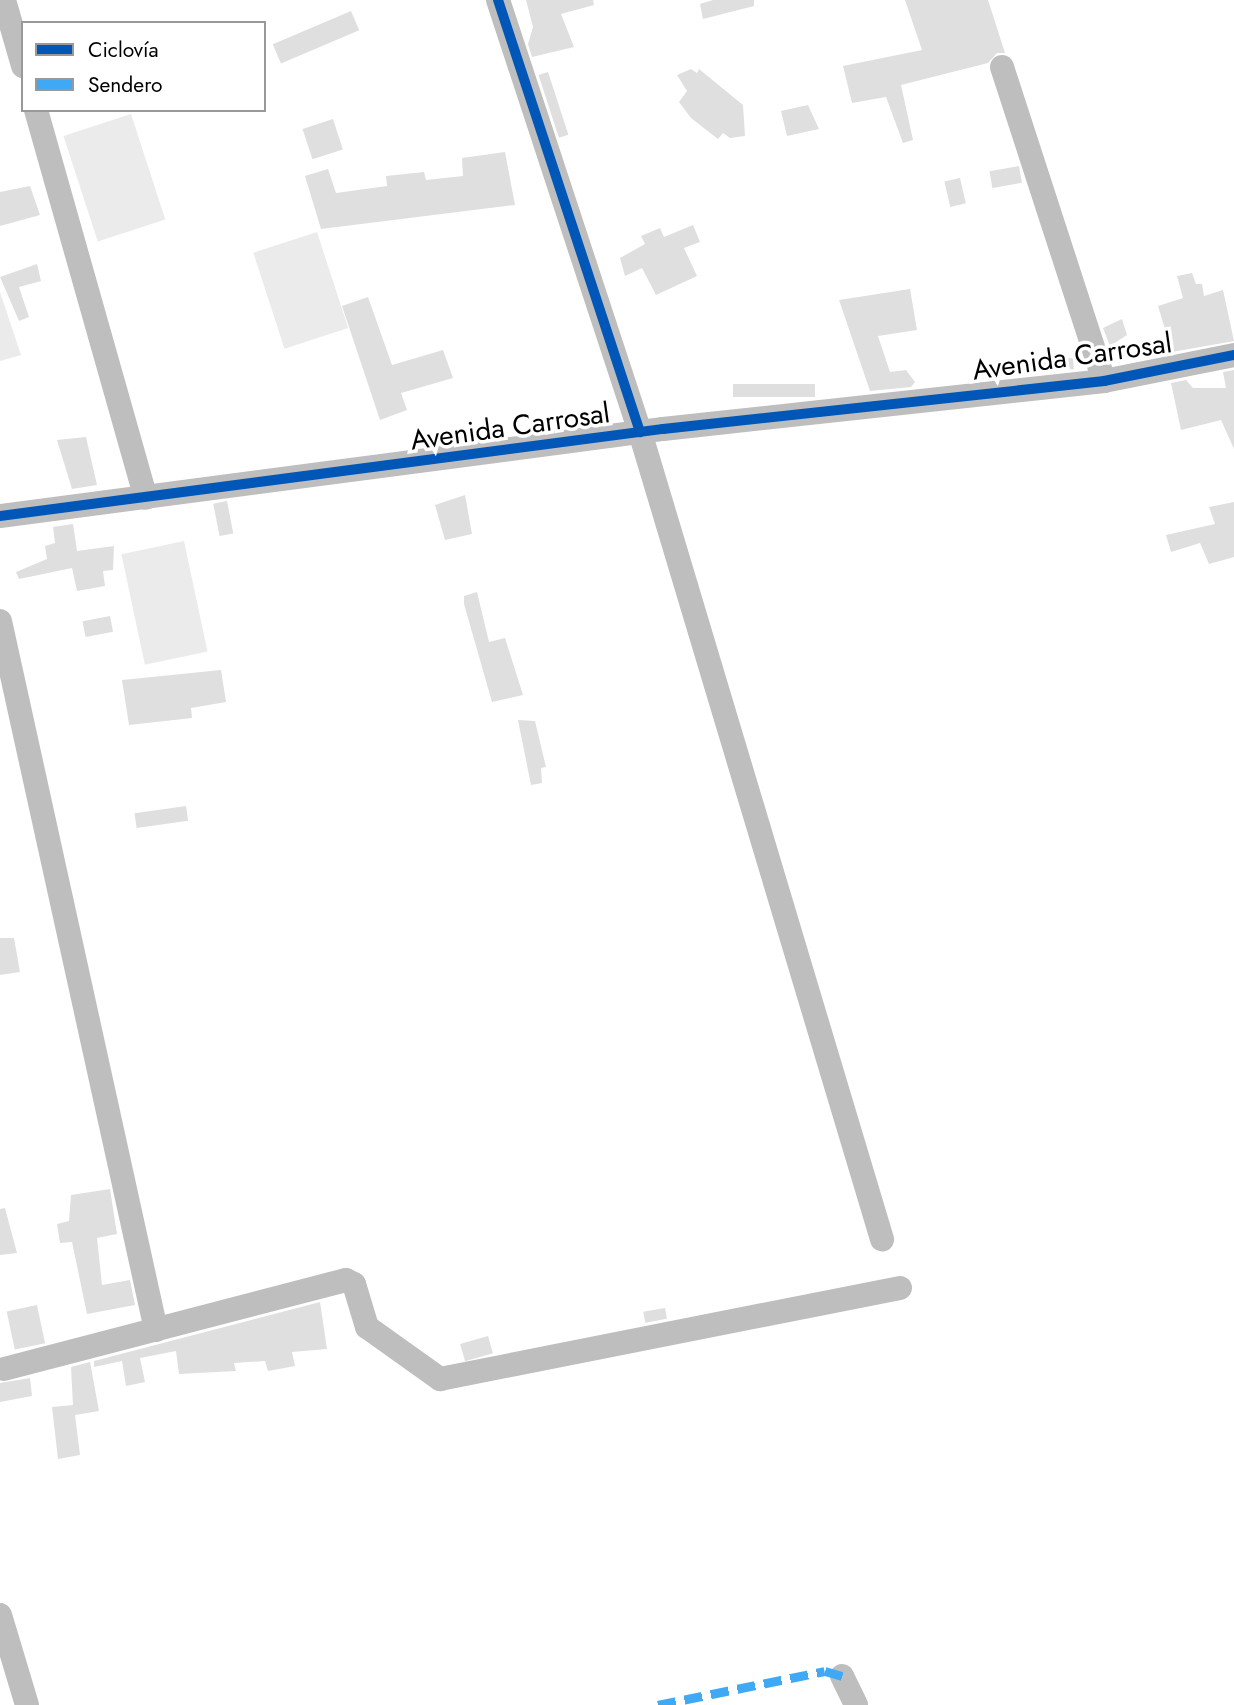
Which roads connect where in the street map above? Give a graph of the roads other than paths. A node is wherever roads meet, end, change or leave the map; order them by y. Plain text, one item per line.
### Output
1 (4, 0) edge
2 (499, 0) edge
3 (21, 59) edge
4 (1002, 67) dead end
5 (37, 112) edge
6 (1234, 355) edge
7 (1104, 381) junction
8 (640, 432) junction
9 (146, 498) junction
10 (0, 516) edge
11 (0, 621) edge
12 (883, 1239) dead end
13 (900, 1288) dead end
14 (156, 1330) junction
15 (4, 1369) dead end
16 (0, 1615) edge
17 (842, 1676) dead end
18 (27, 1705) edge
19 (856, 1705) edge

1 - 3 street
2 - 8 street
4 - 7 street
5 - 9 street
6 - 7 street, Avenida Carrosal
7 - 8 street, Avenida Carrosal
8 - 9 street, Avenida Carrosal
8 - 12 street
9 - 10 street, Avenida Carrosal
11 - 14 street
13 - 14 street
14 - 15 street
16 - 18 street
17 - 19 street

